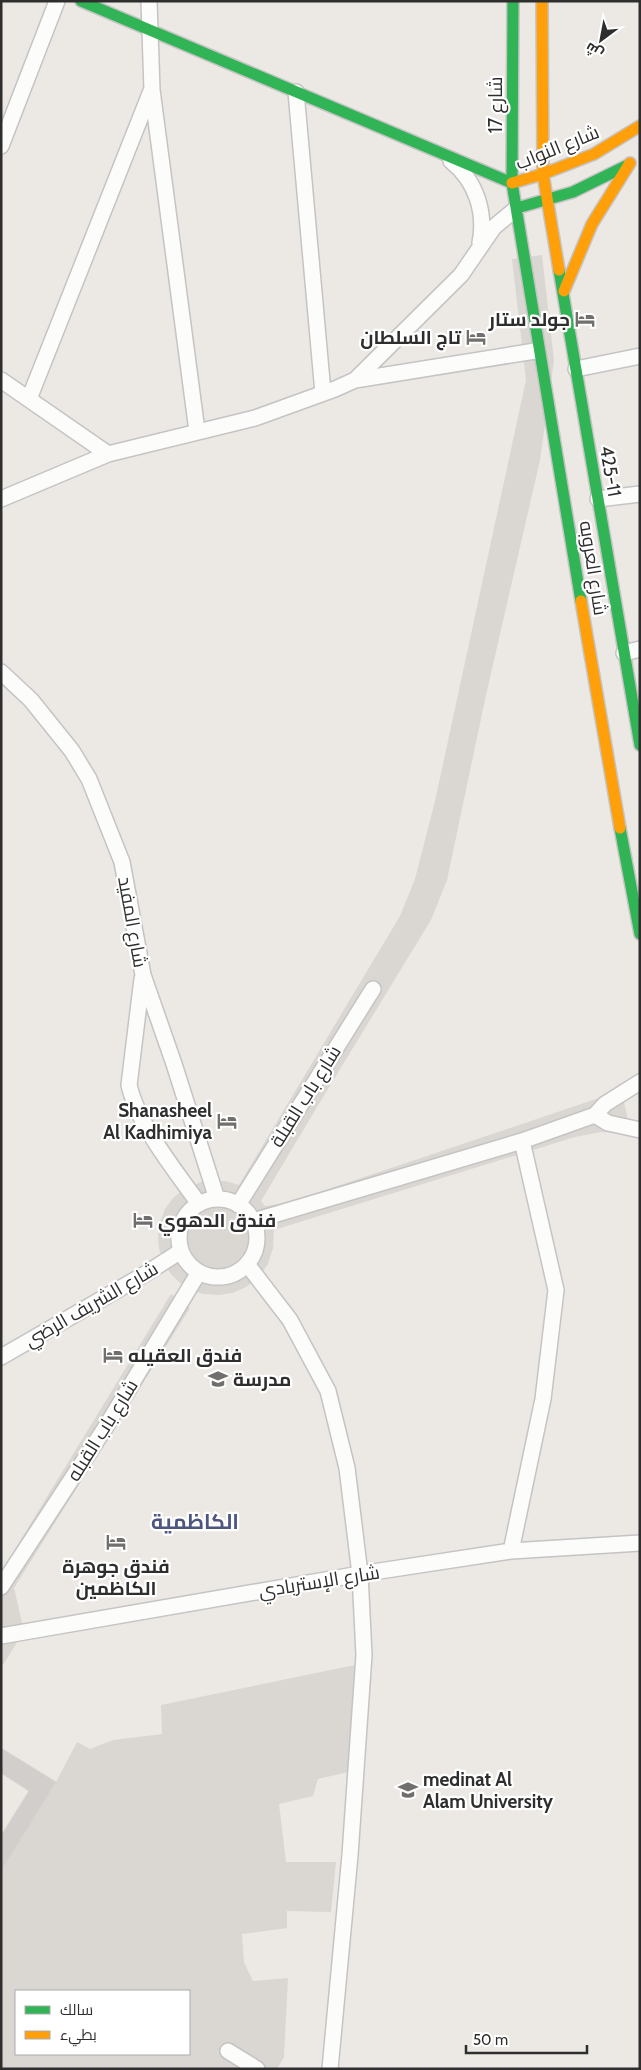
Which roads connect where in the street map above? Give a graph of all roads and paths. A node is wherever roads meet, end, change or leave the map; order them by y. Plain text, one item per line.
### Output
1 (57, 1) edge
2 (81, 1) edge
3 (149, 1) edge
4 (513, 1) edge
5 (542, 1) edge
6 (148, 30) junction
7 (152, 90) junction
8 (296, 92) junction
9 (640, 126) edge
10 (1, 146) edge
11 (442, 154) junction
12 (635, 160) edge
13 (543, 174) junction
14 (512, 184) junction
15 (547, 202) junction
16 (517, 208) junction
17 (479, 247) junction
18 (563, 294) junction
19 (535, 351) dead end
20 (640, 356) edge
21 (576, 369) junction
22 (1, 380) edge
23 (355, 380) junction
24 (323, 393) junction
25 (29, 399) junction
26 (197, 431) junction
27 (108, 454) junction
28 (640, 494) edge
29 (1, 499) edge
30 (598, 499) junction
31 (640, 649) edge
32 (624, 653) junction
33 (1, 672) edge
34 (640, 746) edge
35 (640, 934) edge
36 (142, 976) junction
37 (373, 989) dead end
38 (640, 1082) edge
39 (595, 1114) junction
40 (640, 1130) edge
41 (522, 1141) junction
42 (217, 1199) junction
43 (199, 1204) junction
44 (238, 1205) junction
45 (253, 1221) junction
46 (181, 1251) junction
47 (247, 1264) junction
48 (199, 1272) junction
49 (1, 1357) edge
50 (640, 1542) edge
51 (511, 1551) junction
52 (360, 1574) junction
53 (1, 1587) edge
54 (1, 1636) edge
55 (228, 2051) dead end
56 (257, 2069) edge
57 (330, 2069) edge

1 - 10 street
2 - 6 street
3 - 6 street
4 - 14 street, شارع 17
5 - 13 street
6 - 7 street
6 - 8 street
7 - 25 street
7 - 26 street
8 - 11 street
8 - 24 street
9 - 13 street, شارع النواب
11 - 14 street
11 - 17 street
12 - 15 street
12 - 18 street
13 - 14 street, شارع النواب
13 - 15 street
14 - 16 street, شارع 17
15 - 16 street
15 - 18 street, 425-11
16 - 17 street
16 - 35 street, شارع العروبه
17 - 23 street
18 - 21 street, 425-11
19 - 23 street
20 - 21 street
21 - 30 street, 425-11
22 - 25 street
23 - 24 street
24 - 26 street
25 - 27 street
26 - 27 street
27 - 29 street
28 - 30 street
30 - 32 street, 425-11
31 - 32 street
32 - 34 street, 425-11
33 - 36 street, شارع المفيد
36 - 42 street, شارع المفيد
36 - 43 street
37 - 44 street, شارع باب القبلة
38 - 39 street
39 - 40 street
39 - 41 street
41 - 45 street
41 - 51 street
42 - 43 street
42 - 44 street
43 - 46 street
44 - 45 street
45 - 47 street
46 - 48 street
46 - 49 street, شارع الشريف الرضي
47 - 48 street
47 - 52 street
48 - 53 street, شارع باب القبله
50 - 51 street, شارع الإستربادي
51 - 52 street, شارع الإستربادي
52 - 54 street, شارع الإستربادي
52 - 57 street
55 - 56 street

